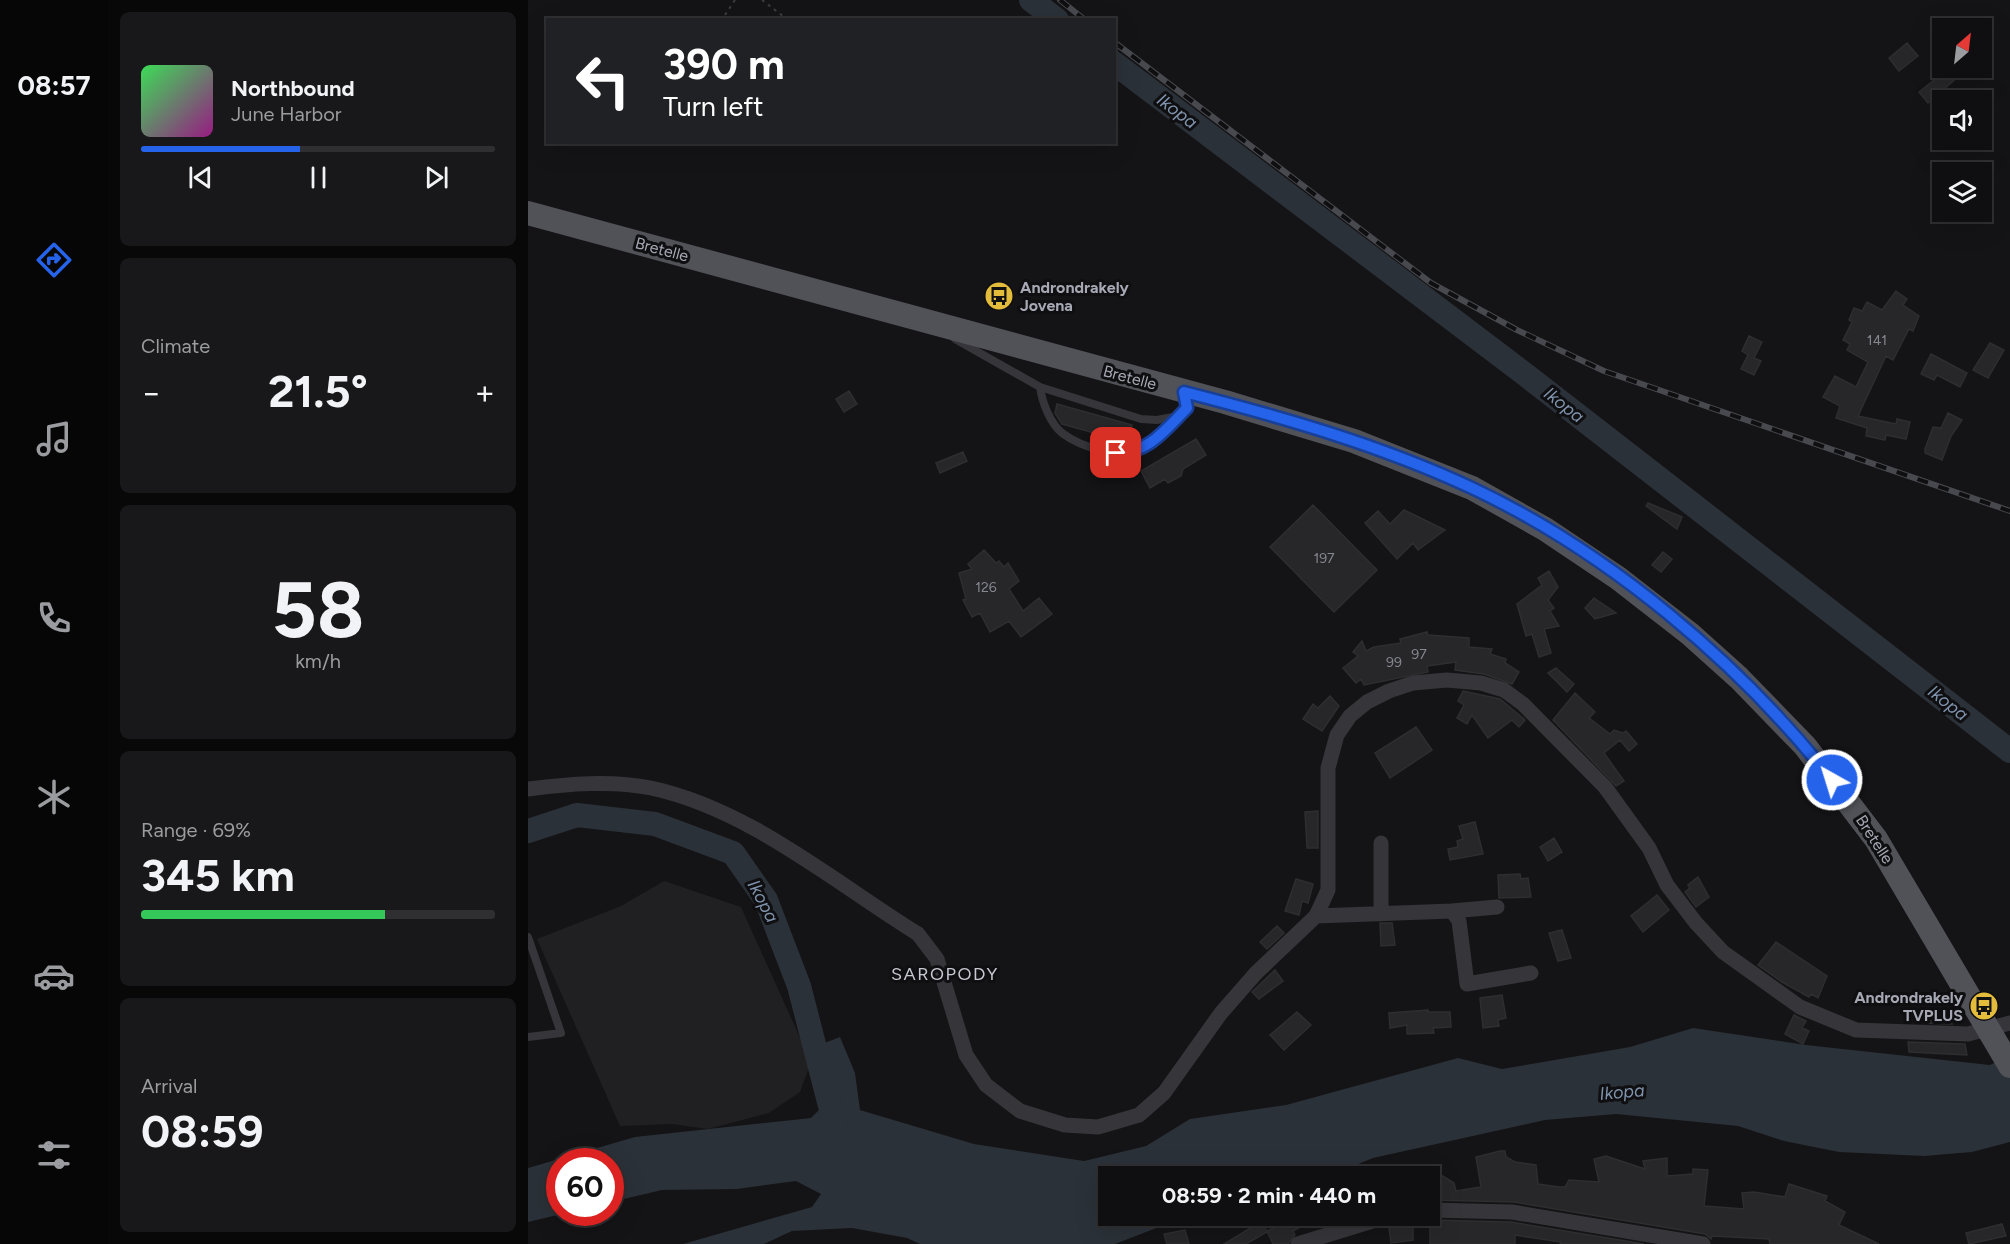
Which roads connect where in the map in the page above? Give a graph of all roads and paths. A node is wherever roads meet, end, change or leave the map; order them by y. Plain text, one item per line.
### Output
1 (735, 0) edge
2 (762, 0) edge
3 (725, 15) dead end
4 (785, 18) edge
5 (528, 213) edge
6 (925, 322) junction
7 (1040, 387) junction
8 (1184, 392) junction
9 (1179, 416) junction
10 (528, 789) edge
11 (1382, 843) dead end
12 (1497, 907) dead end
13 (1452, 911) junction
14 (1381, 914) junction
15 (1316, 916) junction
16 (528, 937) edge
17 (1531, 973) dead end
18 (1998, 1030) edge
19 (528, 1037) edge
20 (2010, 1066) edge
21 (1440, 1210) edge
22 (1356, 1226) edge
23 (1298, 1244) edge
24 (1703, 1244) edge

1 - 3 path
2 - 4 path
5 - 6 main road, Bretelle
6 - 7 lane
6 - 8 main road, Bretelle
7 - 9 lane
7 - 9 lane
8 - 9 lane
8 - 18 main road, Bretelle
10 - 15 street
11 - 14 street
12 - 13 street
13 - 14 street
13 - 17 street
14 - 15 street
15 - 18 street
16 - 19 lane
18 - 20 main road, Bretelle
21 - 24 street
22 - 23 street

